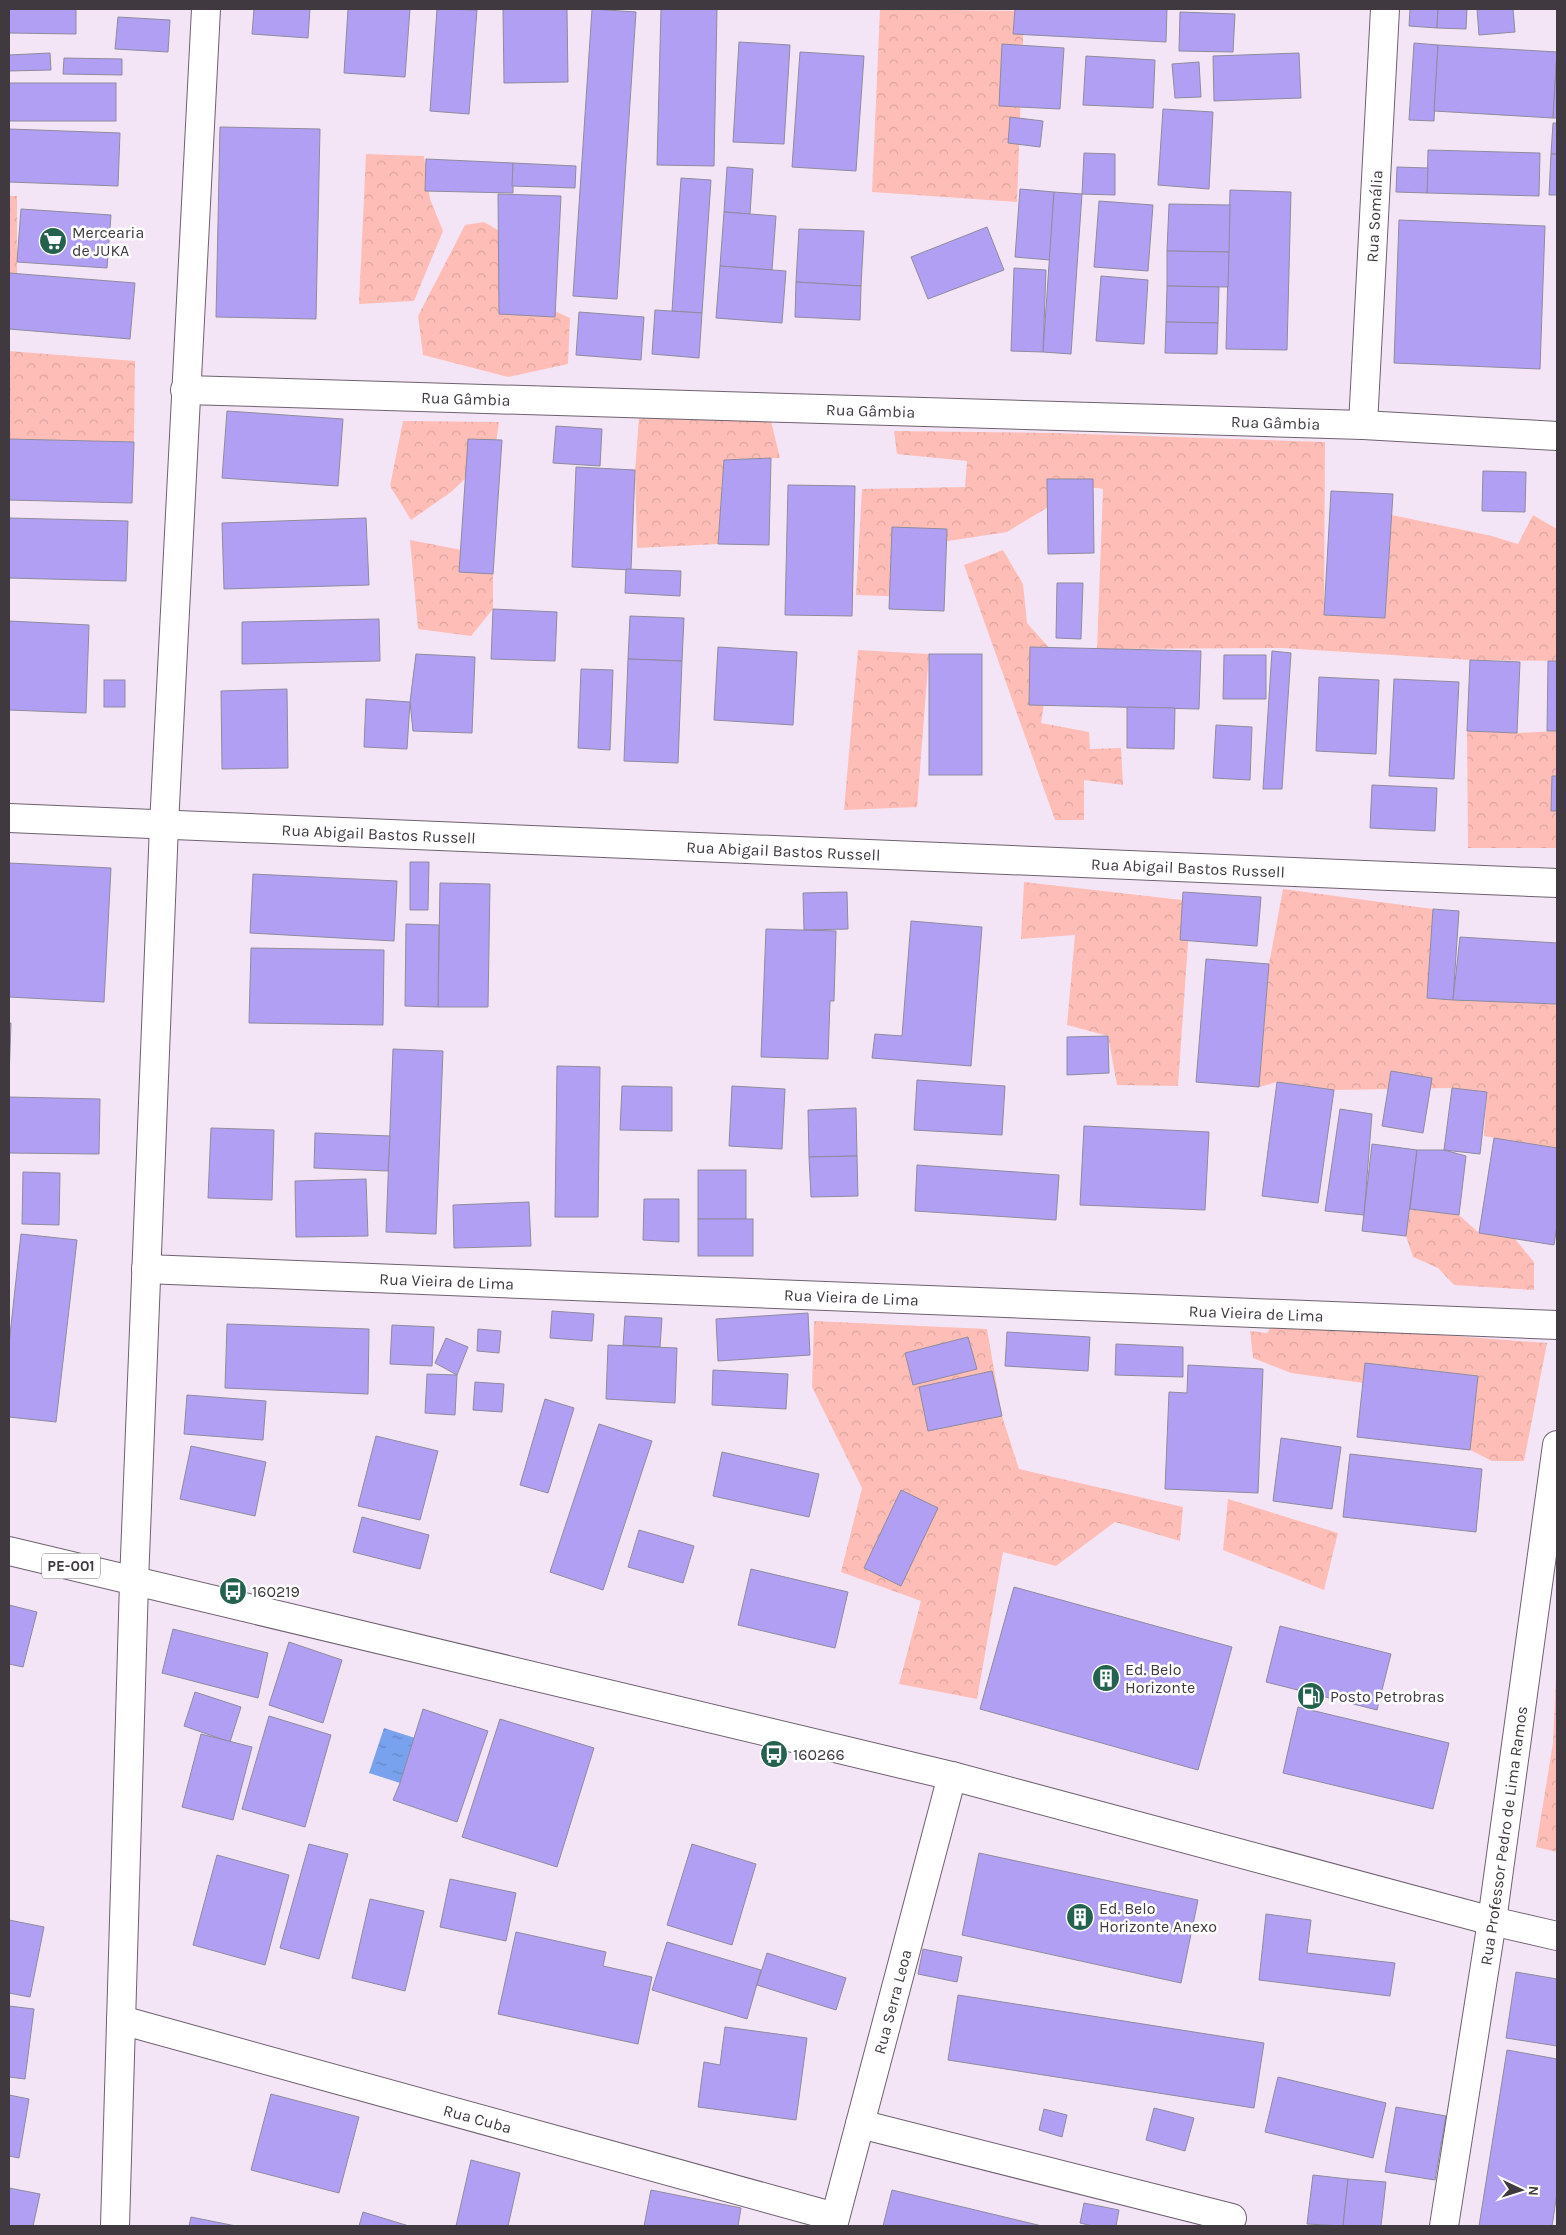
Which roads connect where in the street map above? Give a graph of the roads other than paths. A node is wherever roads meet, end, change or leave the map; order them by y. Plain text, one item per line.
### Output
1 (206, 9) edge
2 (1385, 9) edge
3 (185, 390) junction
4 (1363, 425) junction
5 (1557, 436) edge
6 (9, 818) edge
7 (164, 826) junction
8 (1557, 883) edge
9 (146, 1269) junction
10 (1557, 1325) edge
11 (1557, 1445) edge
12 (9, 1551) edge
13 (134, 1582) junction
14 (952, 1776) junction
15 (1492, 1921) junction
16 (1557, 1936) edge
17 (121, 2020) junction
18 (860, 2124) junction
19 (1232, 2218) dead end
20 (834, 2222) edge
21 (115, 2226) edge
22 (1444, 2226) edge

1 - 3 street
2 - 4 street, Rua Somália
3 - 4 street, Rua Gâmbia
3 - 7 street
4 - 5 street, Rua Gâmbia
6 - 7 street, Rua Abigail Bastos Russell
7 - 8 street, Rua Abigail Bastos Russell
7 - 9 street
9 - 10 street, Rua Vieira de Lima
9 - 13 street
11 - 15 street, Rua Professor Pedro de Lima Ramos
12 - 13 street, PE-001
13 - 14 street, PE-001
13 - 17 street
14 - 15 street, PE-001
14 - 18 street, Rua Serra Leoa
15 - 16 street, PE-001
15 - 22 street, Rua Professor Pedro de Lima Ramos
17 - 20 street, Rua Cuba
17 - 21 street
18 - 19 street
18 - 20 street, Rua Serra Leoa

